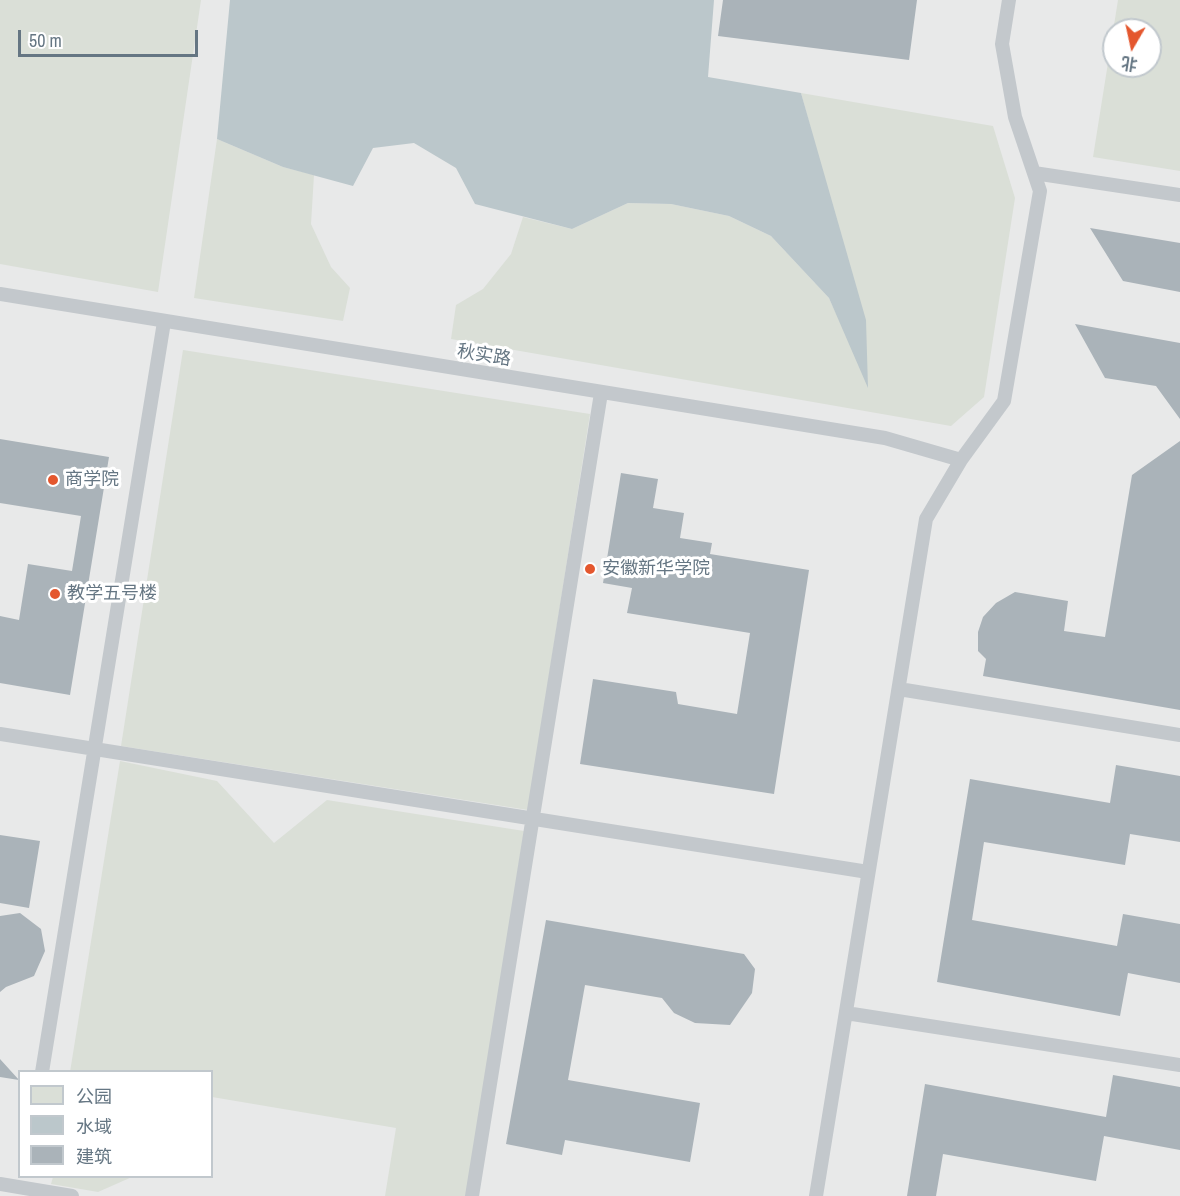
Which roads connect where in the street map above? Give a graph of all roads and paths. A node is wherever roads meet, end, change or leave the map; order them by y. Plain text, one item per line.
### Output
1 (1009, 0) edge
2 (1034, 173) junction
3 (1180, 195) edge
4 (0, 294) edge
5 (164, 322) junction
6 (601, 393) junction
7 (961, 460) junction
8 (899, 689) junction
9 (0, 734) edge
10 (1180, 735) edge
11 (96, 749) junction
12 (533, 819) junction
13 (868, 872) junction
14 (846, 1013) junction
15 (1180, 1065) edge
16 (42, 1070) edge
17 (24, 1182) edge
18 (0, 1184) edge
19 (72, 1196) edge
20 (472, 1196) edge
21 (816, 1196) edge

1 - 2 lane
2 - 3 lane
2 - 7 lane
4 - 5 lane, 秋实路
5 - 6 lane, 秋实路
5 - 11 lane
6 - 7 lane, 秋实路
6 - 12 lane
7 - 8 lane
8 - 10 lane
8 - 13 lane
9 - 11 lane
11 - 12 lane
11 - 16 lane
12 - 13 lane
12 - 20 lane
13 - 14 lane
14 - 15 lane
14 - 21 lane
17 - 18 lane
17 - 19 lane

